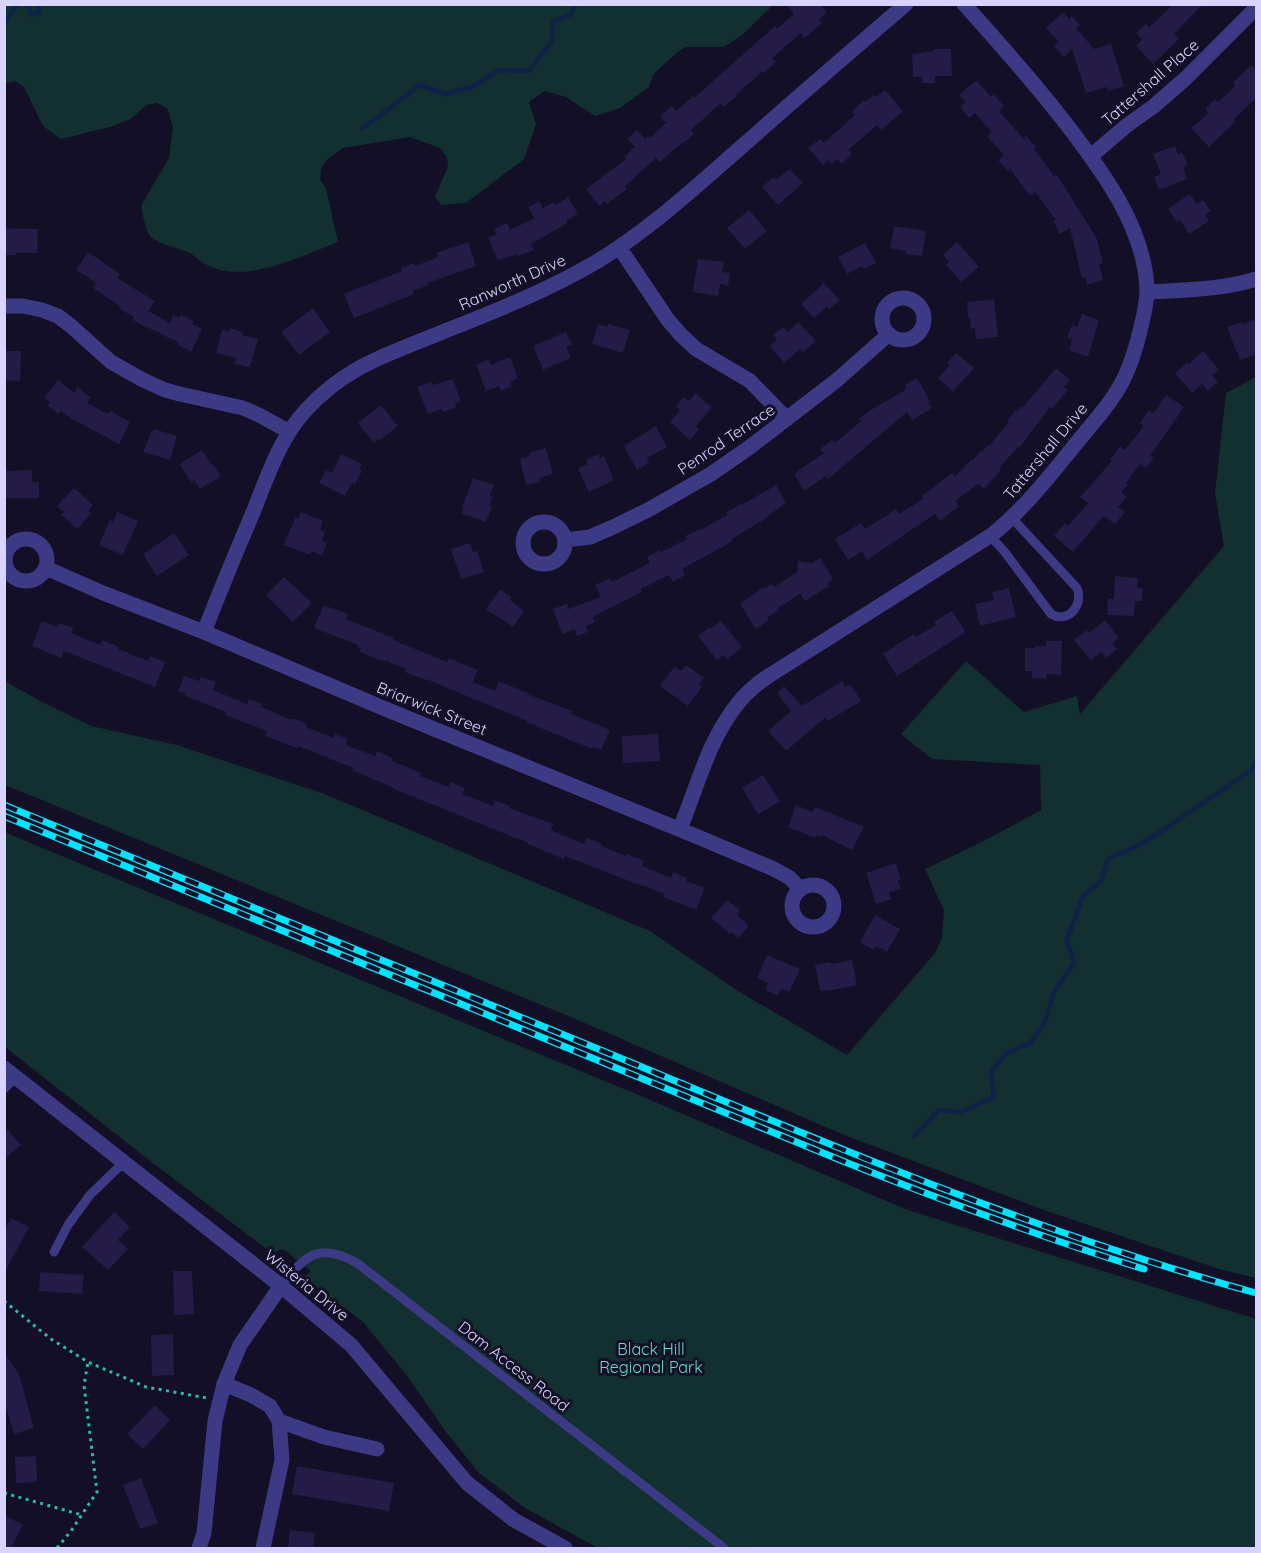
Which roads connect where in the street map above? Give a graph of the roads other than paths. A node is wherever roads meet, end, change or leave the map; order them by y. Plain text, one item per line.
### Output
1 (906, 4) edge
2 (964, 4) edge
3 (1257, 8) edge
4 (1091, 156) junction
5 (619, 248) junction
6 (1257, 279) edge
7 (1147, 292) junction
8 (4, 306) edge
9 (889, 334) dead end
10 (787, 419) junction
11 (288, 431) junction
12 (1012, 518) junction
13 (990, 536) junction
14 (565, 540) dead end
15 (46, 568) dead end
16 (204, 632) junction
17 (680, 829) junction
18 (800, 889) dead end
19 (10, 1072) edge
20 (4, 1089) edge
21 (124, 1162) junction
22 (54, 1252) dead end
23 (281, 1286) junction
24 (224, 1383) junction
25 (279, 1421) junction
26 (377, 1449) dead end
27 (199, 1548) edge
28 (263, 1548) edge
29 (565, 1548) edge
30 (724, 1548) edge

1 - 5 street, Ranworth Drive
2 - 4 street, Tattershall Drive
3 - 4 street, Tattershall Place
4 - 7 street, Tattershall Drive
5 - 10 street
5 - 11 street, Ranworth Drive
6 - 7 street
7 - 12 street, Tattershall Drive
8 - 11 street
9 - 10 street, Penrod Terrace
10 - 14 street, Penrod Terrace
11 - 16 street, Ranworth Drive
12 - 13 street, Tattershall Drive
12 - 13 lane
13 - 17 street, Tattershall Drive
15 - 16 street, Briarwick Street
16 - 17 street, Briarwick Street
17 - 18 street, Briarwick Street
19 - 20 lane
19 - 21 street, Wisteria Drive
21 - 22 lane
21 - 23 street, Wisteria Drive
23 - 24 street
23 - 29 street, Wisteria Drive
23 - 30 lane, Dam Access Road
24 - 25 street
24 - 27 street
25 - 26 street
25 - 28 street

